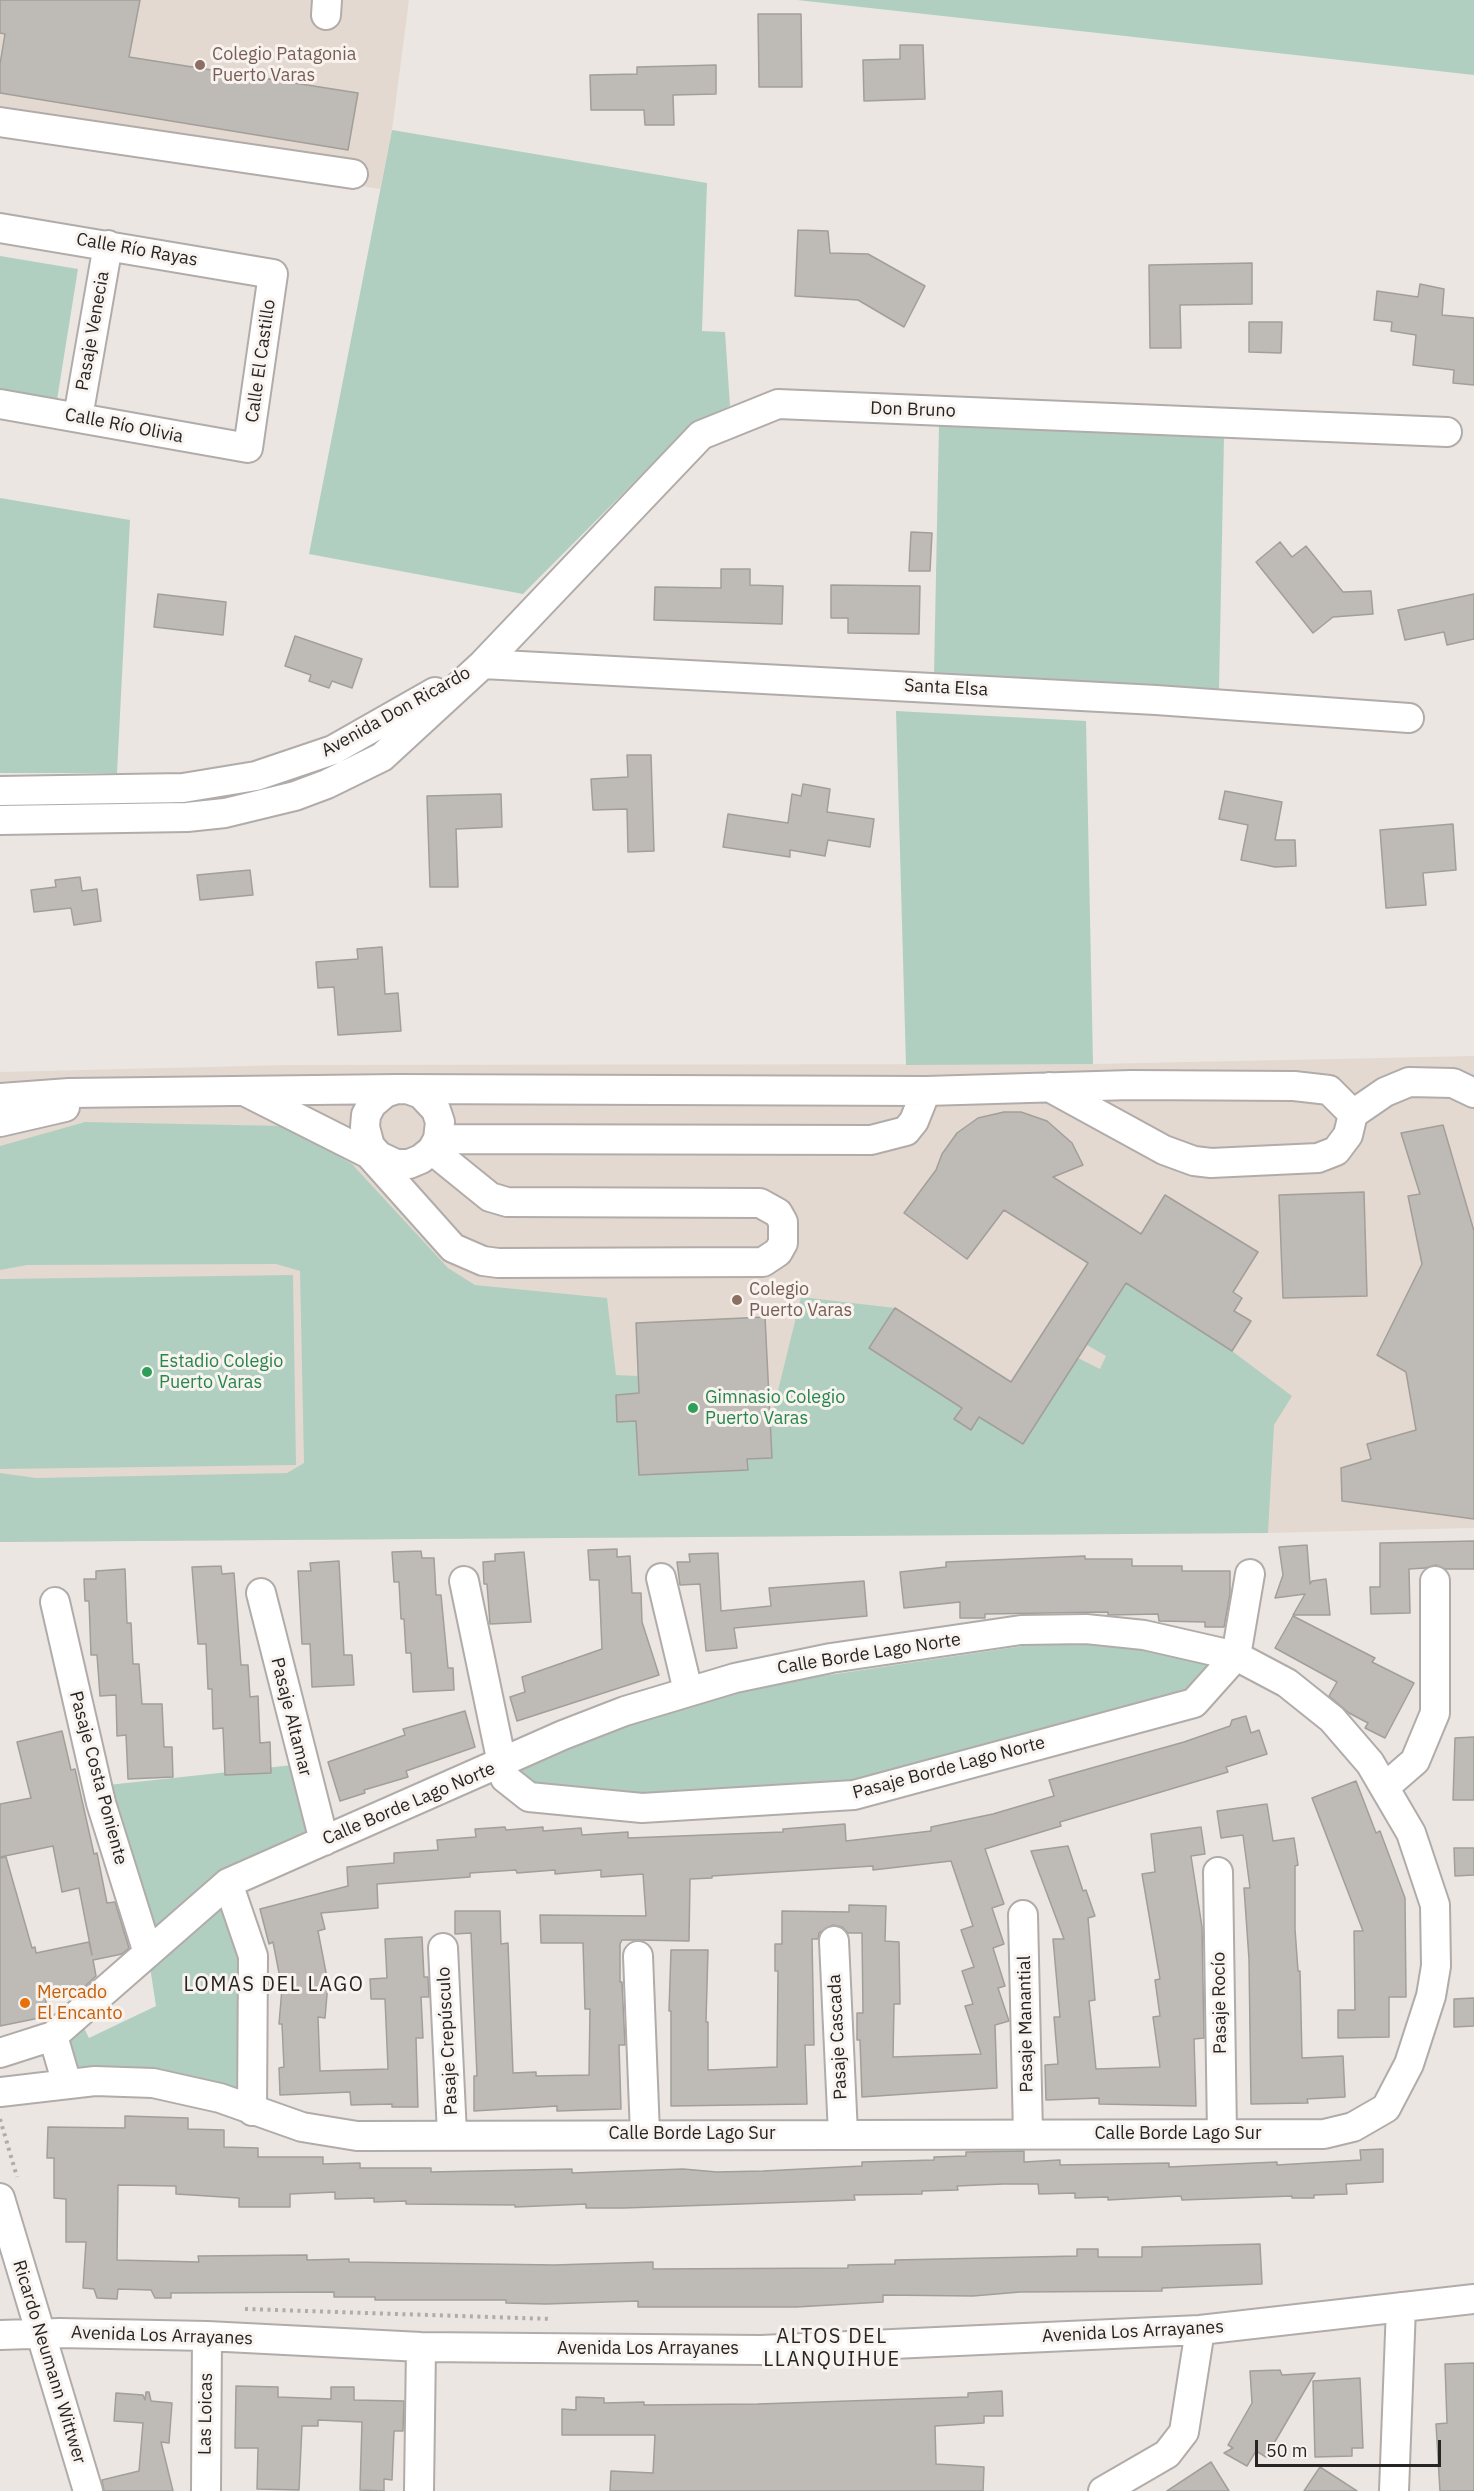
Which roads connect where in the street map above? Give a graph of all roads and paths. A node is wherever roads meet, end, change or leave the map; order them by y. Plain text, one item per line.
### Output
1 (0, 122) edge
2 (353, 174) dead end
3 (0, 228) edge
4 (108, 245) junction
5 (273, 274) joint
6 (0, 404) edge
7 (78, 417) junction
8 (1447, 432) dead end
9 (248, 448) joint
10 (483, 664) junction
11 (1409, 718) dead end
12 (101, 789) junction
13 (0, 791) edge
14 (103, 818) junction
15 (0, 820) edge
16 (1048, 1087) junction
17 (404, 1090) junction
18 (926, 1091) junction
19 (246, 1092) junction
20 (125, 1093) junction
21 (1474, 1093) edge
22 (0, 1098) edge
23 (1353, 1114) junction
24 (0, 1122) edge
25 (435, 1144) junction
26 (374, 1155) junction
27 (1250, 1574) dead end
28 (661, 1578) dead end
29 (464, 1581) dead end
30 (1435, 1581) dead end
31 (261, 1593) dead end
32 (55, 1602) dead end
33 (1236, 1656) junction
34 (688, 1690) junction
35 (503, 1763) junction
36 (1385, 1787) junction
37 (324, 1841) junction
38 (1218, 1872) dead end
39 (228, 1883) junction
40 (1023, 1915) dead end
41 (834, 1941) dead end
42 (443, 1948) dead end
43 (148, 1953) junction
44 (638, 1956) dead end
45 (53, 2036) junction
46 (0, 2053) edge
47 (66, 2084) junction
48 (0, 2092) edge
49 (1386, 2108) joint
50 (252, 2111) junction
51 (1222, 2133) junction
52 (453, 2134) junction
53 (645, 2134) junction
54 (843, 2134) junction
55 (1028, 2134) junction
56 (0, 2198) edge
57 (1474, 2299) edge
58 (1401, 2307) junction
59 (244, 2309) dead end
60 (554, 2319) dead end
61 (1200, 2330) junction
62 (40, 2333) junction
63 (0, 2335) edge
64 (207, 2336) junction
65 (421, 2347) junction
66 (88, 2491) edge
67 (206, 2491) edge
68 (419, 2491) edge
69 (1103, 2491) edge
70 (1394, 2491) edge

1 - 2 street
3 - 4 street, Calle Río Rayas
4 - 5 street, Calle Río Rayas
4 - 7 street, Pasaje Venecia
5 - 9 street, Calle El Castillo
6 - 7 street, Calle Río Olivia
7 - 9 street, Calle Río Olivia
8 - 10 street, Don Bruno
10 - 11 street, Santa Elsa
10 - 12 street, Avenida Don Ricardo
10 - 14 street, Avenida Don Ricardo
12 - 13 street, Avenida Don Ricardo
12 - 14 street
14 - 15 street, Avenida Don Ricardo
16 - 18 street
16 - 23 street
16 - 23 street
17 - 18 street
17 - 19 street
17 - 25 street
17 - 26 street
18 - 25 street
19 - 20 street
19 - 26 street
20 - 22 street
20 - 24 street
21 - 23 street
25 - 26 street
25 - 26 street
27 - 33 street
28 - 34 street
29 - 35 street, Pasaje Borde Lago Norte
30 - 36 street
31 - 37 street, Pasaje Altamar
32 - 43 street, Pasaje Costa Poniente
33 - 34 street, Calle Borde Lago Norte
33 - 35 street, Pasaje Borde Lago Norte
33 - 36 street, Calle Borde Lago Norte
34 - 35 street, Calle Borde Lago Norte
35 - 37 street, Calle Borde Lago Norte
36 - 49 street, Calle Borde Lago Norte
37 - 39 street, Calle Borde Lago Norte
38 - 51 street, Pasaje Rocío
39 - 43 street, Calle Borde Lago Norte
39 - 50 street
40 - 55 street, Pasaje Manantial
41 - 54 street, Pasaje Cascada
42 - 52 street, Pasaje Crepúsculo
43 - 45 street, Calle Borde Lago Norte
44 - 53 street
45 - 46 street, Calle Borde Lago Norte
45 - 47 street
47 - 48 street, Calle Borde Lago Sur
47 - 50 street, Calle Borde Lago Sur
49 - 51 street, Calle Borde Lago Sur
50 - 52 street, Calle Borde Lago Sur
51 - 55 street, Calle Borde Lago Sur
52 - 53 street, Calle Borde Lago Sur
53 - 54 street, Calle Borde Lago Sur
54 - 55 street, Calle Borde Lago Sur
56 - 62 street, Ricardo Neumann Wittwer
57 - 58 street, Avenida Los Arrayanes
58 - 61 street, Avenida Los Arrayanes
58 - 70 street
59 - 60 path
61 - 65 street, Avenida Los Arrayanes
61 - 69 street
62 - 63 street, Avenida Los Arrayanes
62 - 64 street, Avenida Los Arrayanes
62 - 66 street, Ricardo Neumann Wittwer
64 - 65 street, Avenida Los Arrayanes
64 - 67 street, Las Loicas
65 - 68 street

